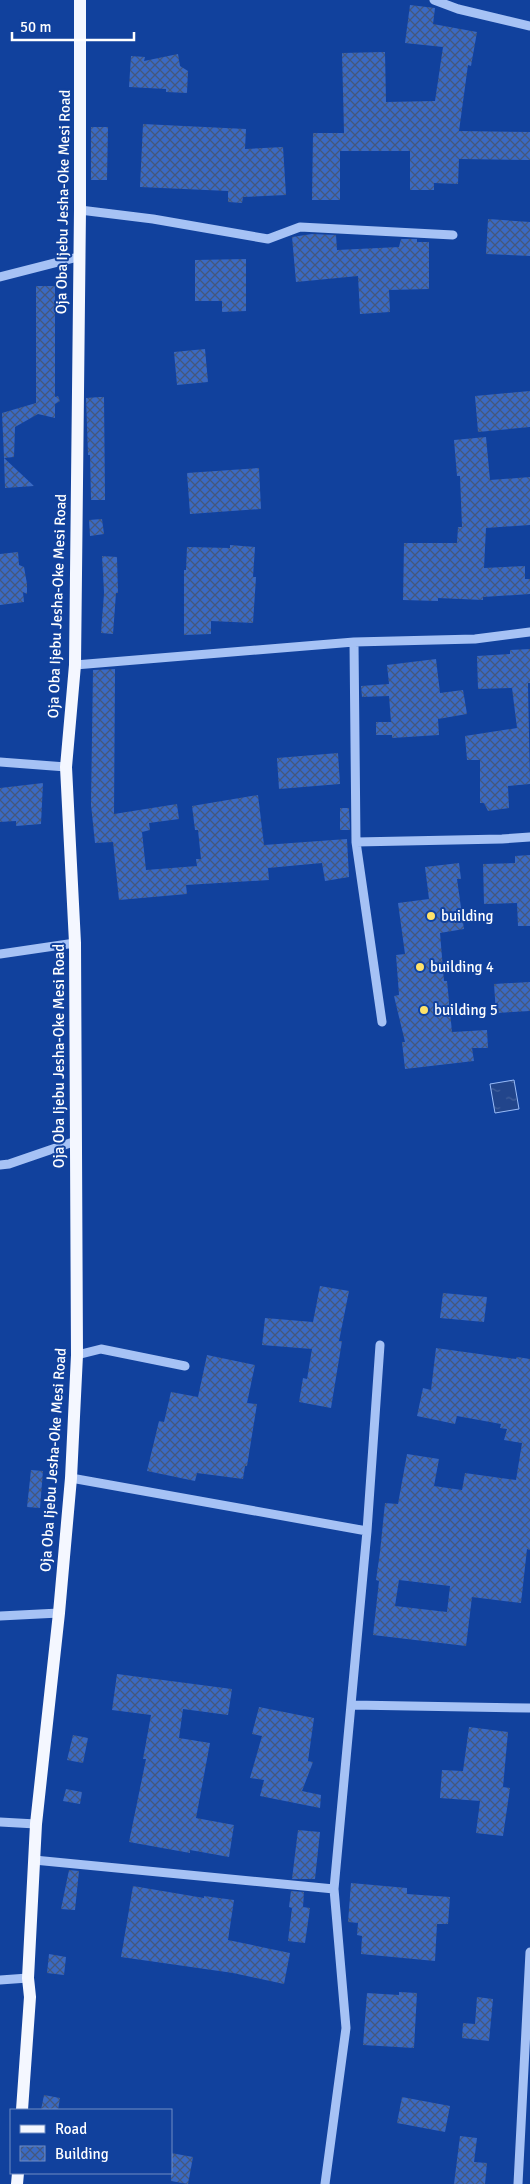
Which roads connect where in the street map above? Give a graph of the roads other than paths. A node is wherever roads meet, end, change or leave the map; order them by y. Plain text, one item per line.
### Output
1 (80, 0) edge
2 (434, 0) edge
3 (530, 26) edge
4 (80, 210) junction
5 (453, 235) dead end
6 (78, 257) junction
7 (0, 277) edge
8 (530, 632) edge
9 (354, 642) junction
10 (75, 664) junction
11 (0, 762) edge
12 (66, 767) junction
13 (530, 837) edge
14 (356, 842) junction
15 (75, 943) junction
16 (0, 954) edge
17 (382, 1022) dead end
18 (76, 1141) junction
19 (0, 1165) edge
20 (380, 1346) dead end
21 (77, 1355) junction
22 (185, 1366) dead end
23 (71, 1478) junction
24 (367, 1531) junction
25 (59, 1613) junction
26 (0, 1616) edge
27 (352, 1705) junction
28 (530, 1708) edge
29 (0, 1822) edge
30 (36, 1824) junction
31 (34, 1860) junction
32 (334, 1888) junction
33 (530, 1952) edge
34 (28, 1978) junction
35 (0, 1980) edge
36 (22, 2109) edge
37 (325, 2184) edge
38 (518, 2184) edge

1 - 4 main road, Oja Oba Ijebu Jesha-Oke Mesi Road
2 - 3 street
4 - 5 street
4 - 6 main road, Oja Oba Ijebu Jesha-Oke Mesi Road
6 - 7 street
6 - 10 main road, Oja Oba Ijebu Jesha-Oke Mesi Road
8 - 9 street
9 - 10 street
9 - 14 street
10 - 12 main road, Oja Oba Ijebu Jesha-Oke Mesi Road
11 - 12 street
12 - 15 main road, Oja Oba Ijebu Jesha-Oke Mesi Road
13 - 14 street
14 - 17 street
15 - 16 street
15 - 18 main road, Oja Oba Ijebu Jesha-Oke Mesi Road
18 - 19 street
18 - 21 main road, Oja Oba Ijebu Jesha-Oke Mesi Road
20 - 24 street
21 - 22 street
21 - 23 main road, Oja Oba Ijebu Jesha-Oke Mesi Road
23 - 24 street
23 - 25 main road, Oja Oba Ijebu Jesha-Oke Mesi Road
24 - 27 street
25 - 26 street
25 - 30 main road, Oja Oba Ijebu Jesha-Oke Mesi Road
27 - 28 street
27 - 32 street
29 - 30 street
30 - 31 main road, Oja Oba Ijebu Jesha-Oke Mesi Road
31 - 32 street
31 - 34 main road, Oja Oba Ijebu Jesha-Oke Mesi Road
32 - 37 street
33 - 38 street
34 - 35 street
34 - 36 main road, Oja Oba Ijebu Jesha-Oke Mesi Road

